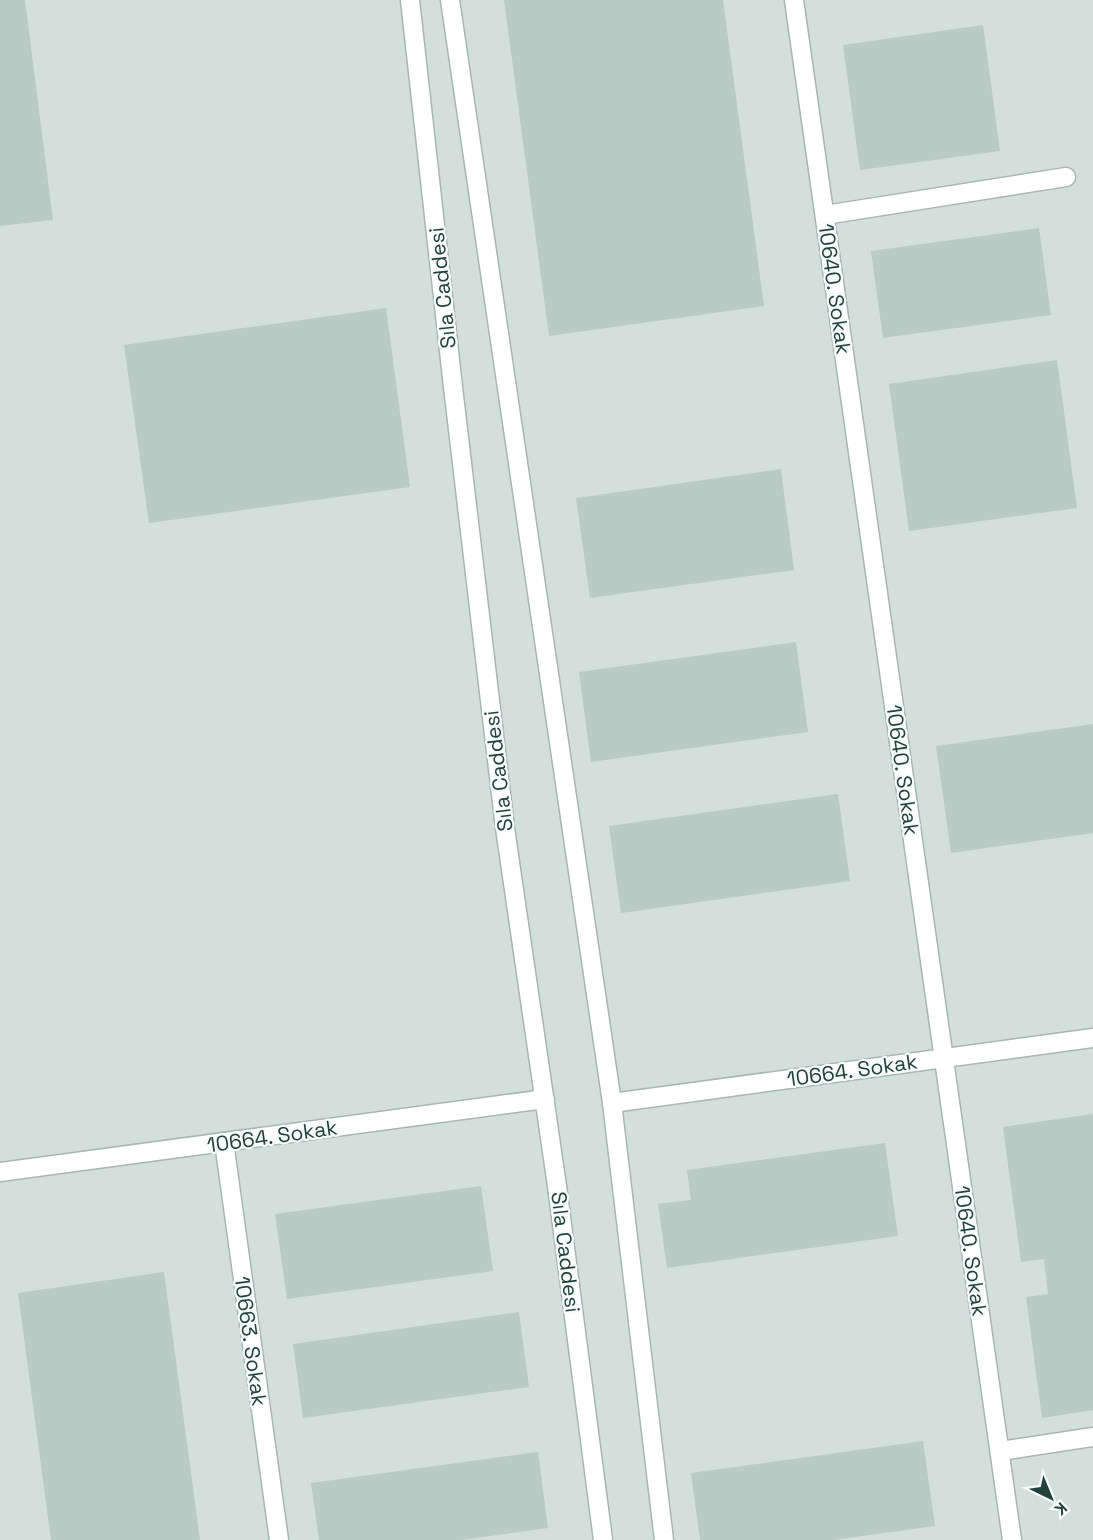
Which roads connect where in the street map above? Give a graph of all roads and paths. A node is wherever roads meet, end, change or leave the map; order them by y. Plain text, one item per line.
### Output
1 (410, 0) edge
2 (450, 0) edge
3 (794, 0) edge
4 (1065, 177) dead end
5 (825, 215) junction
6 (1093, 1038) edge
7 (944, 1057) junction
8 (544, 1099) junction
9 (612, 1103) junction
10 (224, 1142) junction
11 (0, 1172) edge
12 (1093, 1437) edge
13 (1000, 1451) junction
14 (279, 1540) edge
15 (603, 1540) edge
16 (664, 1540) edge
17 (1012, 1540) edge

1 - 8 street, Sıla Caddesi
2 - 9 street
3 - 5 street, 10640. Sokak
4 - 5 street
5 - 7 street, 10640. Sokak
6 - 7 street, 10664. Sokak
7 - 9 street, 10664. Sokak
7 - 13 street, 10640. Sokak
8 - 10 street, 10664. Sokak
8 - 15 street, Sıla Caddesi
9 - 16 street
10 - 11 street, 10664. Sokak
10 - 14 street, 10663. Sokak
12 - 13 street
13 - 17 street, 10640. Sokak

